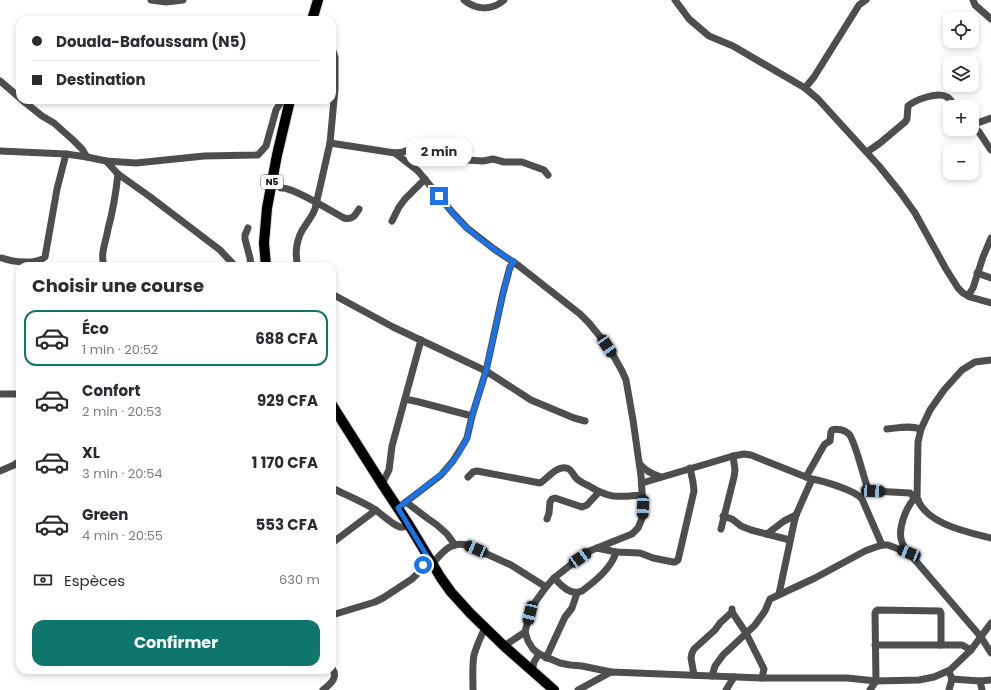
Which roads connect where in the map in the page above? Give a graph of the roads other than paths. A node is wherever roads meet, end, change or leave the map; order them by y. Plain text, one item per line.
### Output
1 (151, 0) edge
2 (183, 0) edge
3 (318, 0) edge
4 (464, 0) edge
5 (504, 0) edge
6 (675, 0) edge
7 (866, 0) edge
8 (973, 0) edge
9 (313, 16) edge
10 (991, 19) edge
11 (0, 81) edge
12 (805, 88) junction
13 (16, 95) edge
14 (949, 100) edge
15 (27, 104) edge
16 (280, 104) edge
17 (289, 104) edge
18 (334, 104) edge
19 (991, 118) edge
20 (979, 122) edge
21 (979, 132) edge
22 (330, 143) junction
23 (991, 150) edge
24 (0, 151) edge
25 (867, 152) junction
26 (395, 153) junction
27 (66, 154) junction
28 (86, 157) junction
29 (106, 161) junction
30 (118, 174) junction
31 (548, 174) dead end
32 (425, 179) junction
33 (281, 188) dead end
34 (317, 203) junction
35 (359, 210) dead end
36 (392, 221) dead end
37 (248, 228) dead end
38 (991, 238) edge
39 (2, 258) dead end
40 (103, 262) edge
41 (231, 262) edge
42 (250, 262) edge
43 (266, 262) edge
44 (297, 262) edge
45 (514, 262) junction
46 (977, 273) junction
47 (991, 278) edge
48 (336, 296) edge
49 (968, 296) junction
50 (991, 302) edge
51 (421, 340) junction
52 (991, 360) edge
53 (486, 371) junction
54 (0, 394) edge
55 (16, 394) edge
56 (405, 399) junction
57 (336, 411) edge
58 (472, 416) junction
59 (585, 421) dead end
60 (887, 429) dead end
61 (921, 429) junction
62 (733, 456) junction
63 (16, 464) edge
64 (639, 464) junction
65 (690, 468) junction
66 (0, 471) edge
67 (468, 477) dead end
68 (661, 477) junction
69 (809, 478) junction
70 (642, 483) junction
71 (382, 484) junction
72 (336, 490) edge
73 (599, 492) junction
74 (642, 495) junction
75 (916, 499) junction
76 (402, 505) junction
77 (376, 510) junction
78 (796, 515) junction
79 (724, 516) junction
80 (547, 520) dead end
81 (409, 525) junction
82 (720, 528) dead end
83 (767, 534) junction
84 (991, 538) edge
85 (336, 540) edge
86 (790, 540) junction
87 (456, 545) junction
88 (882, 545) junction
89 (597, 548) junction
90 (616, 552) junction
91 (909, 553) junction
92 (431, 562) junction
93 (554, 578) junction
94 (546, 587) junction
95 (577, 593) junction
96 (779, 594) junction
97 (336, 614) edge
98 (991, 623) edge
99 (485, 628) junction
100 (525, 632) junction
101 (746, 633) junction
102 (981, 637) junction
103 (875, 645) junction
104 (941, 645) junction
105 (504, 646) junction
106 (971, 650) junction
107 (991, 653) edge
108 (539, 654) junction
109 (546, 658) junction
110 (950, 670) junction
111 (532, 672) junction
112 (610, 672) junction
113 (335, 674) edge
114 (694, 676) junction
115 (712, 676) junction
116 (734, 677) junction
117 (762, 678) junction
118 (952, 679) junction
119 (876, 680) junction
120 (991, 680) edge
121 (980, 681) junction
122 (593, 682) junction
123 (323, 690) edge
124 (473, 690) edge
125 (554, 690) edge
126 (578, 690) edge
127 (589, 690) edge
128 (726, 690) edge
129 (870, 690) edge
130 (949, 690) edge
131 (982, 690) edge

1 - 2 street
3 - 9 highway
4 - 5 street
6 - 12 street
7 - 12 street
8 - 10 street
11 - 13 street
12 - 25 street
14 - 25 street
15 - 28 street
16 - 29 street
17 - 43 highway, N5
18 - 22 street
19 - 20 street
21 - 23 street
22 - 26 street
22 - 34 street
24 - 27 street
25 - 49 street
26 - 31 street
26 - 32 street
27 - 28 street
27 - 39 street
28 - 29 street
29 - 30 street
30 - 40 street
30 - 41 street
32 - 36 street
32 - 45 street
33 - 34 street
34 - 35 street
34 - 44 street
37 - 42 street
38 - 46 street
45 - 53 street
45 - 64 street
46 - 47 street
46 - 49 street
48 - 51 street
49 - 50 street
51 - 53 street
51 - 56 street
52 - 61 street
53 - 58 street
53 - 59 street
54 - 55 street
56 - 58 street
56 - 71 street
57 - 71 highway
58 - 76 street
60 - 61 street
61 - 75 street
62 - 65 street
62 - 69 street
62 - 79 street
63 - 66 street
64 - 68 street
64 - 70 street
65 - 68 street
65 - 90 street
67 - 73 street
68 - 70 street
69 - 75 street
69 - 78 street
69 - 88 street
70 - 74 street
71 - 76 highway
72 - 77 street
73 - 74 street
73 - 80 street
74 - 89 street
75 - 84 street
75 - 91 street
76 - 81 highway
76 - 87 street
77 - 81 street
77 - 85 street
78 - 83 street
78 - 86 street
79 - 82 street
79 - 83 street
81 - 92 highway
83 - 86 street
86 - 96 street
87 - 92 street
87 - 94 street
88 - 91 street
88 - 96 street
89 - 90 street
89 - 93 street
90 - 95 street
91 - 102 street
92 - 97 street
92 - 99 highway
93 - 94 street
93 - 95 street
94 - 100 street
95 - 109 street
96 - 101 street
98 - 102 street
99 - 105 highway
99 - 124 street
100 - 105 street
100 - 108 street
101 - 114 street
101 - 115 street
101 - 117 street
102 - 106 street
102 - 107 street
103 - 104 street
103 - 104 street
103 - 119 street
104 - 106 street
105 - 111 highway
106 - 110 street
108 - 109 street
108 - 111 street
109 - 112 street
110 - 118 street
110 - 119 street
111 - 125 highway
112 - 114 street
112 - 122 street
113 - 123 street
114 - 115 street
115 - 116 street
116 - 117 street
116 - 128 street
117 - 119 street
118 - 121 street
118 - 130 street
119 - 129 street
120 - 121 street
121 - 131 street
122 - 126 street
122 - 127 street

